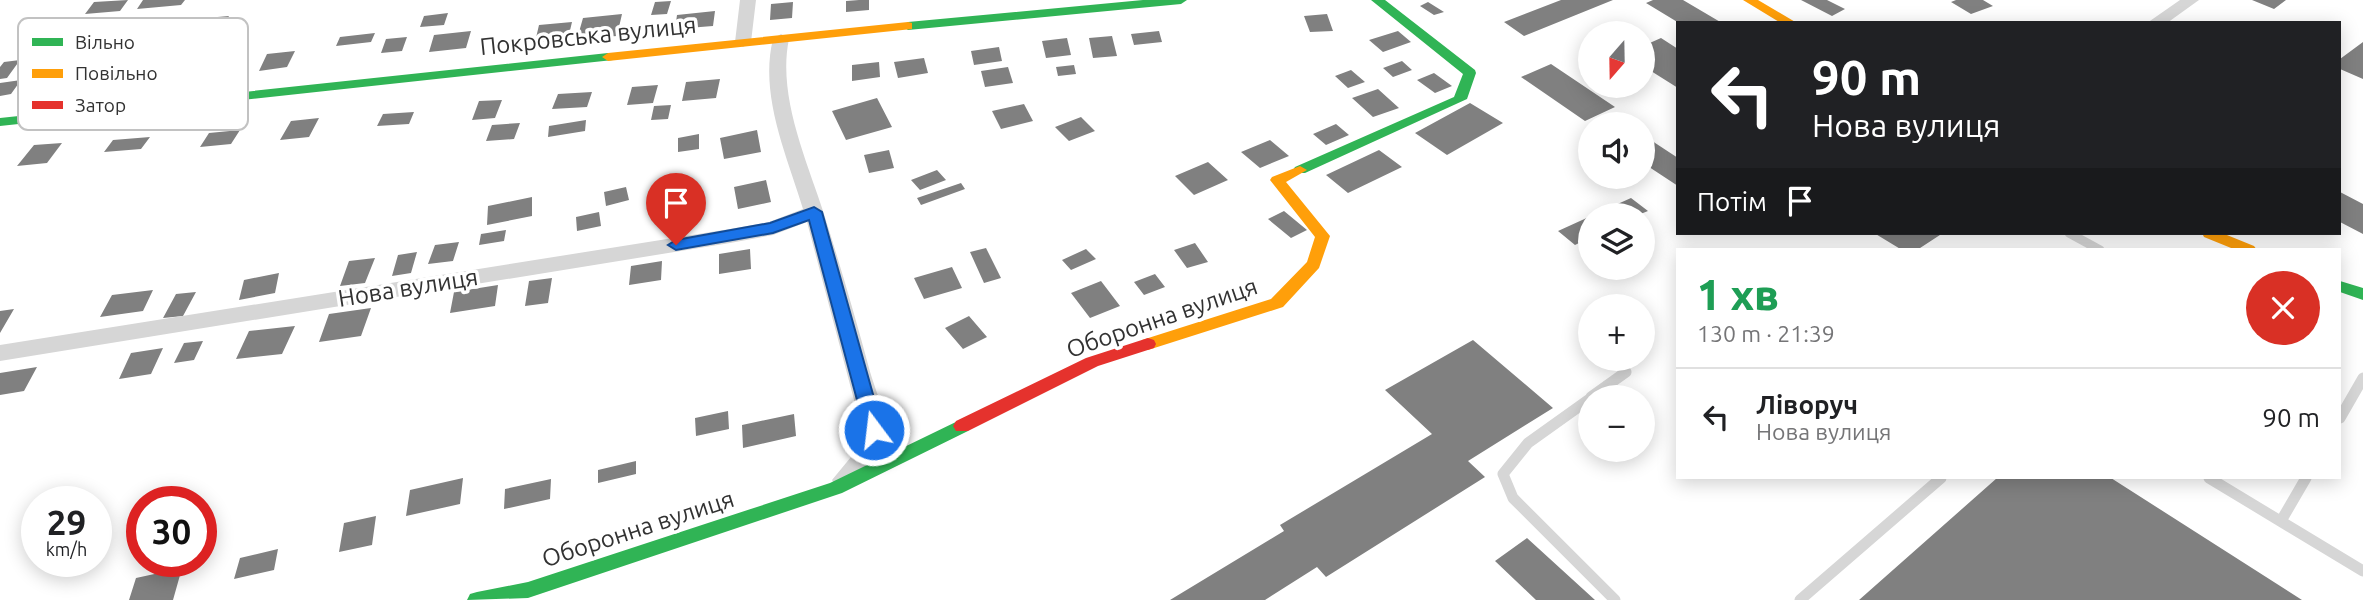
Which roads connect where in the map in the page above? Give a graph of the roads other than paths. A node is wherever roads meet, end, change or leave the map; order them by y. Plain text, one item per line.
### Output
1 (748, 0) edge
2 (1181, 0) edge
3 (1377, 0) edge
4 (1749, 0) edge
5 (2191, 0) edge
6 (1787, 21) edge
7 (2158, 21) edge
8 (781, 40) junction
9 (743, 42) junction
10 (248, 95) edge
11 (18, 120) edge
12 (0, 122) edge
13 (814, 212) junction
14 (2074, 235) edge
15 (2214, 235) edge
16 (2096, 248) edge
17 (2244, 248) edge
18 (2341, 286) edge
19 (2363, 294) edge
20 (0, 353) edge
21 (1626, 372) dead end
22 (2363, 378) edge
23 (1608, 385) edge
24 (1578, 406) edge
25 (2341, 416) edge
26 (1940, 479) edge
27 (2212, 479) edge
28 (2305, 479) edge
29 (836, 488) junction
30 (2281, 522) junction
31 (2363, 571) edge
32 (477, 600) edge
33 (1615, 600) edge
34 (1800, 600) edge

1 - 9 street
2 - 8 street, Покровська вулиця
3 - 29 street, Оборонна вулиця
4 - 6 street
5 - 7 street
8 - 9 street, Покровська вулиця
8 - 13 street
9 - 10 street, Покровська вулиця
11 - 12 street, Покровська вулиця
13 - 20 street, Нова вулиця
13 - 29 street
14 - 16 lane
15 - 17 street
18 - 19 street
21 - 23 lane
22 - 25 lane
24 - 33 lane
26 - 34 lane
27 - 30 lane
28 - 30 lane
29 - 32 street, Оборонна вулиця
30 - 31 lane

